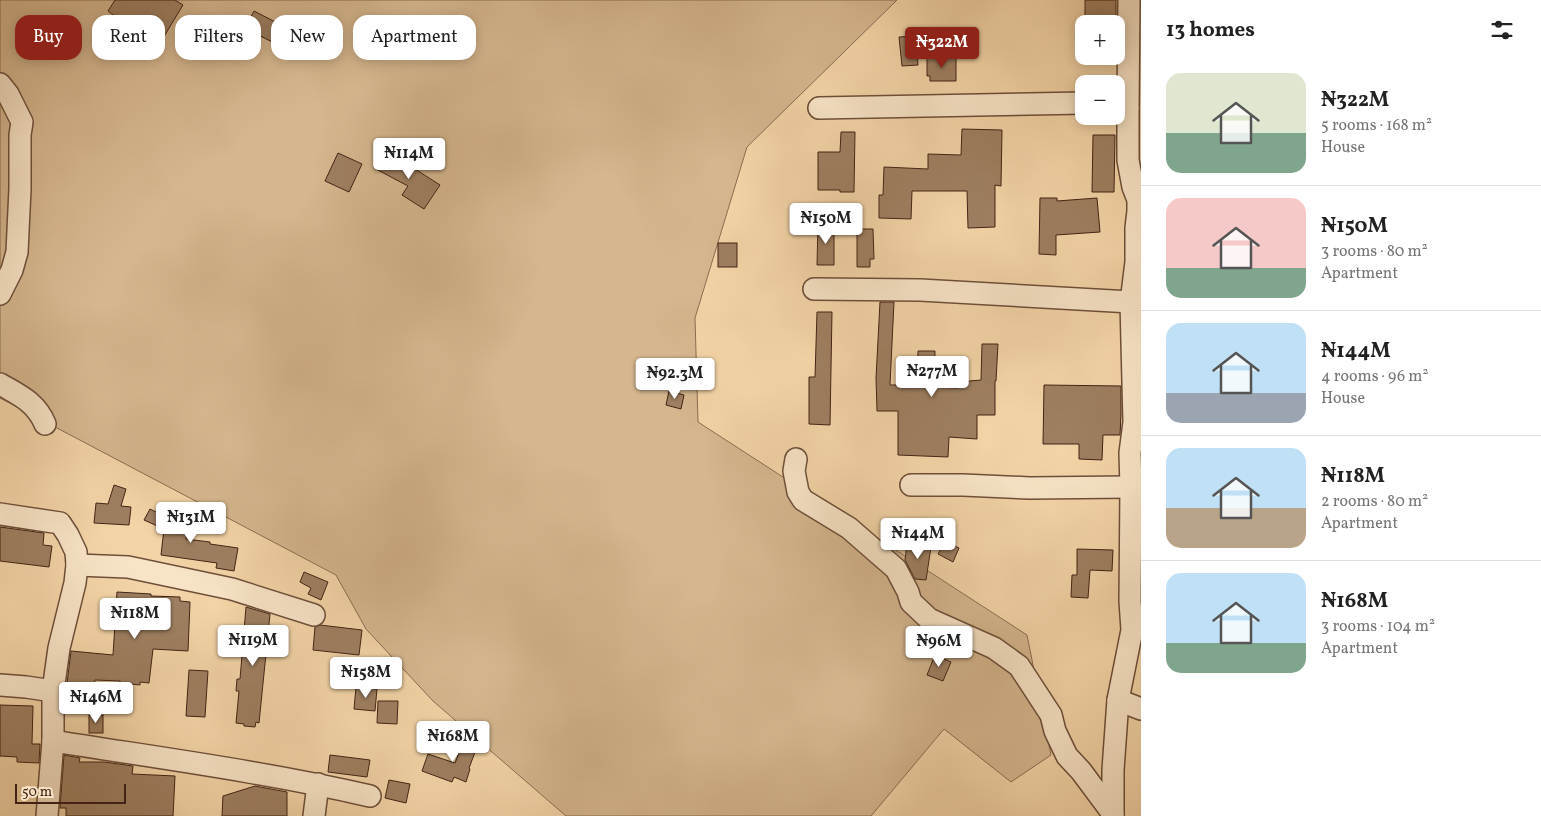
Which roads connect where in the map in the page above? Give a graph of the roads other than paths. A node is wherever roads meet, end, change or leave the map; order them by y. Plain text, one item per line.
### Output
1 (1129, 0) edge
2 (1135, 76) edge
3 (0, 84) edge
4 (1125, 100) edge
5 (1075, 103) edge
6 (819, 108) dead end
7 (1124, 125) edge
8 (1138, 262) edge
9 (814, 289) dead end
10 (0, 294) edge
11 (1131, 302) junction
12 (0, 384) edge
13 (45, 424) dead end
14 (1135, 452) edge
15 (796, 459) dead end
16 (911, 485) dead end
17 (1131, 487) junction
18 (0, 514) edge
19 (76, 565) junction
20 (314, 615) dead end
21 (1136, 630) edge
22 (0, 685) edge
23 (53, 691) junction
24 (1118, 700) junction
25 (1141, 709) edge
26 (53, 741) junction
27 (318, 784) junction
28 (370, 796) dead end
29 (1115, 815) edge
30 (47, 816) edge
31 (314, 816) edge

1 - 2 street
2 - 4 street
3 - 10 street
5 - 6 street
7 - 8 street
8 - 11 street
9 - 11 street
11 - 14 street
12 - 13 street
14 - 17 street
15 - 29 street
16 - 17 street
17 - 21 street
18 - 19 street
19 - 20 street
19 - 23 street
21 - 24 street
22 - 23 street
23 - 26 street
24 - 25 street
24 - 29 street
26 - 27 street
26 - 30 street
27 - 28 street
27 - 31 street

